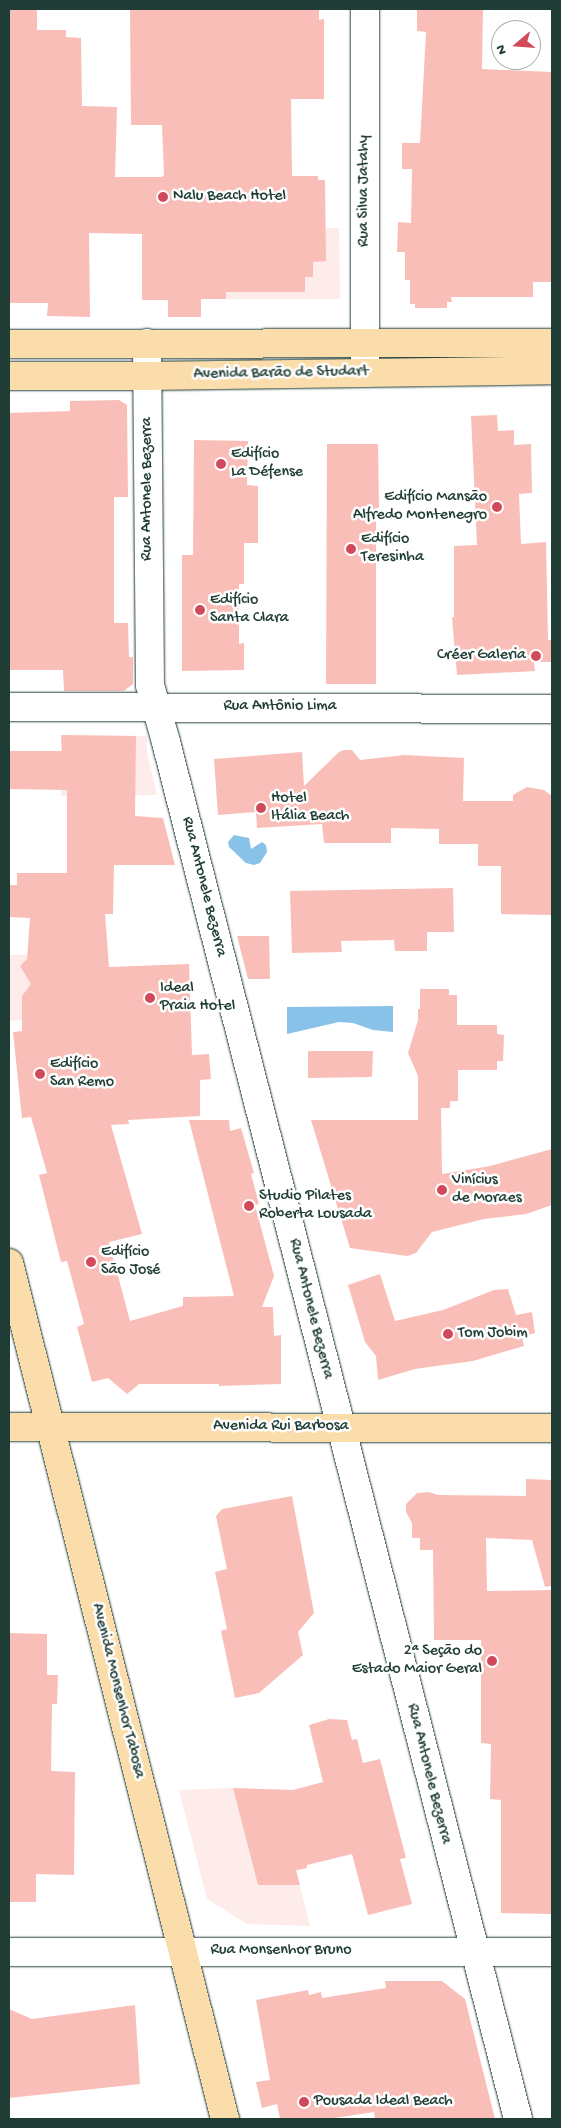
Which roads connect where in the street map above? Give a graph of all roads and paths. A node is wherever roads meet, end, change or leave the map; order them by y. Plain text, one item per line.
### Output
1 (365, 9) edge
2 (147, 343) junction
3 (552, 343) edge
4 (9, 344) edge
5 (365, 344) junction
6 (552, 370) edge
7 (365, 373) junction
8 (9, 376) edge
9 (147, 376) junction
10 (156, 706) junction
11 (9, 707) edge
12 (552, 709) edge
13 (9, 1263) edge
14 (9, 1427) edge
15 (340, 1427) junction
16 (51, 1428) junction
17 (552, 1428) edge
18 (183, 1951) junction
19 (474, 1951) junction
20 (9, 1952) edge
21 (552, 1952) edge
22 (226, 2119) edge
23 (518, 2119) edge

1 - 5 street, Rua Silva Jatahy
2 - 4 main road, Avenida Barão de Studart
2 - 5 main road, Avenida Barão de Studart
2 - 9 street, Rua Antonele Bezerra
3 - 5 main road, Avenida Barão de Studart
5 - 7 street, Rua Silva Jatahy
6 - 7 main road, Avenida Barão de Studart
7 - 9 main road, Avenida Barão de Studart
8 - 9 main road, Avenida Barão de Studart
9 - 10 street, Rua Antonele Bezerra
10 - 11 street, Rua Antônio Lima
10 - 12 street, Rua Antônio Lima
10 - 15 street, Rua Antonele Bezerra
13 - 16 main road, Avenida Monsenhor Tabosa
14 - 16 main road, Avenida Rui Barbosa
15 - 16 main road, Avenida Rui Barbosa
15 - 17 main road, Avenida Rui Barbosa
15 - 19 street, Rua Antonele Bezerra
16 - 18 main road, Avenida Monsenhor Tabosa
18 - 19 street, Rua Monsenhor Bruno
18 - 20 street, Rua Monsenhor Bruno
18 - 22 main road, Avenida Monsenhor Tabosa
19 - 21 street, Rua Monsenhor Bruno
19 - 23 street, Rua Antonele Bezerra

